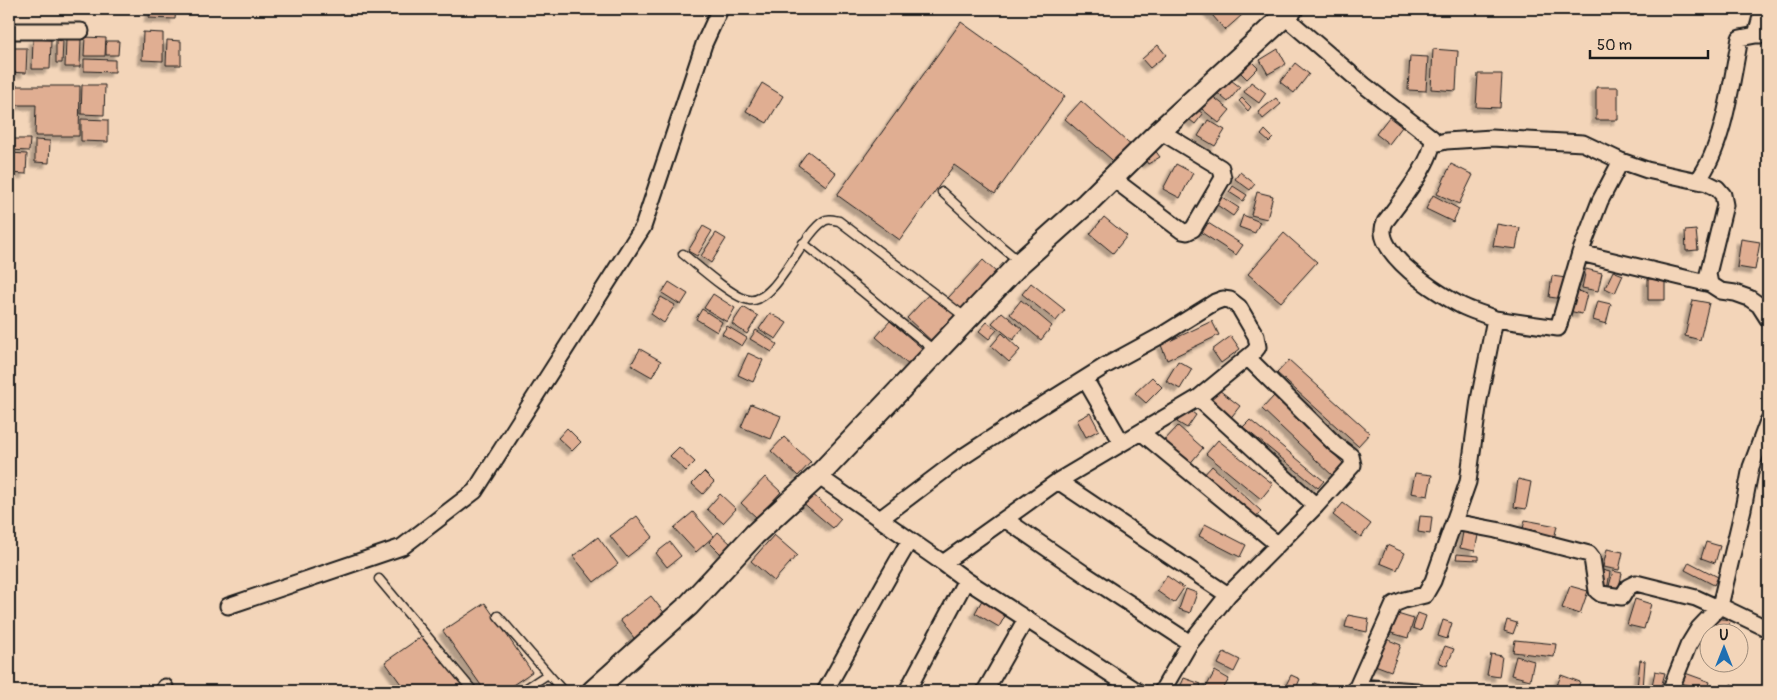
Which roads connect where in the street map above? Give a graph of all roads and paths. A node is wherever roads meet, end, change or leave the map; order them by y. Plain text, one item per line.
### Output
1 (720, 9) edge
2 (1762, 9) edge
3 (1288, 12) edge
4 (9, 31) edge
5 (81, 31) dead end
6 (1762, 35) edge
7 (1160, 131) junction
8 (1434, 144) junction
9 (1621, 161) junction
10 (1112, 178) junction
11 (1698, 180) junction
12 (942, 192) dead end
13 (803, 243) junction
14 (1580, 253) junction
15 (683, 254) dead end
16 (1020, 263) junction
17 (1710, 284) junction
18 (1495, 318) junction
19 (967, 319) junction
20 (1768, 319) edge
21 (937, 352) junction
22 (1248, 358) junction
23 (1085, 379) junction
24 (1198, 398) junction
25 (1768, 421) edge
26 (1142, 432) junction
27 (1122, 443) junction
28 (818, 476) junction
29 (1058, 481) junction
30 (1316, 506) junction
31 (880, 519) junction
32 (1006, 520) junction
33 (1454, 522) junction
34 (910, 540) junction
35 (1277, 544) junction
36 (943, 562) junction
37 (379, 579) dead end
38 (966, 580) junction
39 (1228, 595) junction
40 (228, 606) dead end
41 (1719, 607) junction
42 (498, 616) dead end
43 (1026, 619) junction
44 (1768, 629) edge
45 (1190, 643) junction
46 (548, 674) junction
47 (1355, 689) edge
48 (473, 691) edge
49 (522, 691) edge
50 (563, 691) edge
51 (593, 691) edge
52 (826, 691) edge
53 (907, 691) edge
54 (985, 691) edge
55 (1137, 691) edge
56 (1162, 691) edge
57 (1416, 691) edge
58 (1670, 691) edge

1 - 40 street
2 - 6 street
3 - 7 street
3 - 8 street
4 - 5 street
6 - 11 street
7 - 10 street
7 - 10 street
8 - 9 street
8 - 18 street
9 - 11 street
9 - 14 street
10 - 16 street
11 - 17 street
12 - 16 lane
13 - 15 lane
13 - 19 lane
13 - 21 lane
14 - 17 street
14 - 18 street
16 - 19 street
17 - 20 street
18 - 33 street
19 - 21 street
21 - 28 street
22 - 23 street
22 - 24 street
22 - 30 street
23 - 27 street
23 - 31 street
24 - 26 street
24 - 30 street
25 - 41 street
26 - 27 street
26 - 35 street
27 - 29 street
28 - 31 street
28 - 51 street
29 - 32 street
29 - 39 street
30 - 35 street
31 - 34 street
32 - 36 street
32 - 45 street
33 - 41 street
33 - 47 street
34 - 36 street
34 - 52 street
35 - 39 street
36 - 38 street
37 - 48 lane
38 - 43 street
38 - 53 street
39 - 45 street
41 - 44 street
41 - 58 street
42 - 46 lane
43 - 54 street
43 - 55 street
45 - 56 street
46 - 49 lane
46 - 50 lane
47 - 57 street

